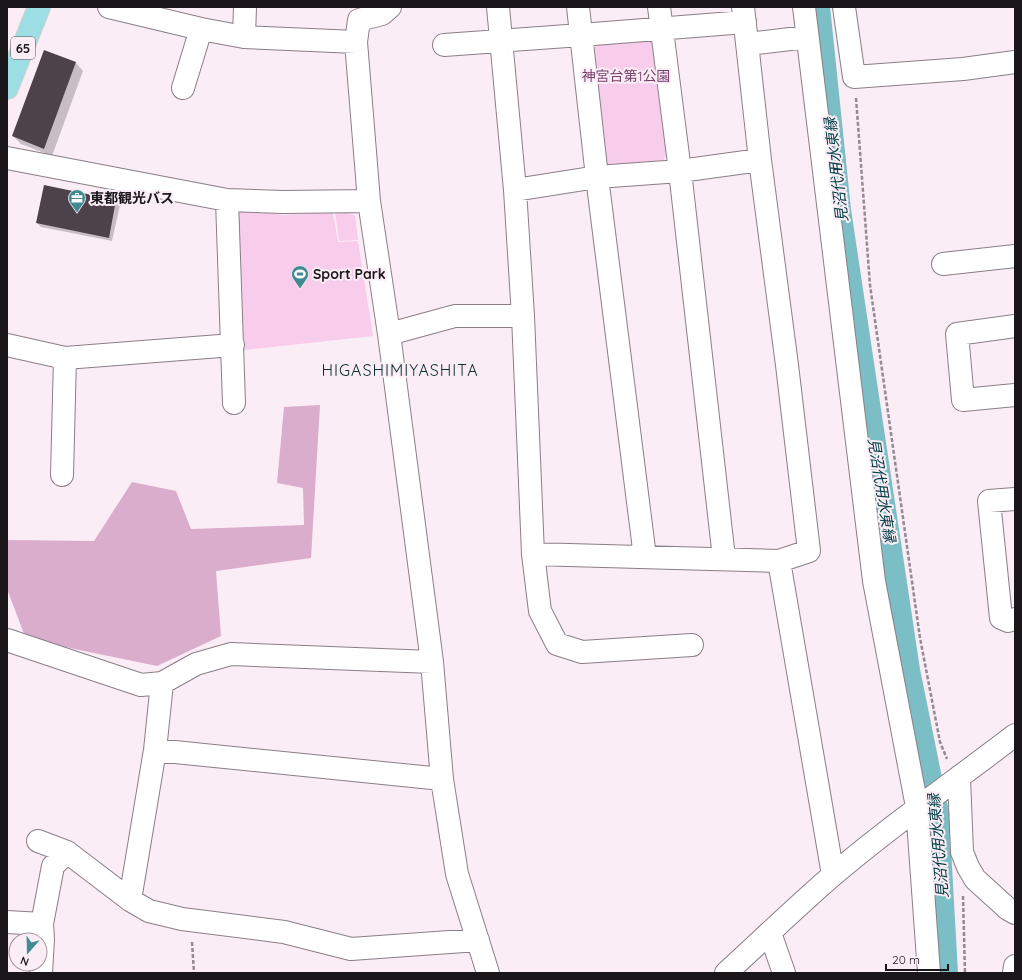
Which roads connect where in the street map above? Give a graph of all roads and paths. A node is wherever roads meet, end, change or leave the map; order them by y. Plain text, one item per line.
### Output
1 (39, 7) edge
2 (109, 7) edge
3 (245, 7) edge
4 (390, 7) edge
5 (498, 7) edge
6 (578, 7) edge
7 (804, 7) edge
8 (844, 7) edge
9 (744, 14) edge
10 (660, 17) edge
11 (201, 30) junction
12 (581, 35) junction
13 (244, 37) junction
14 (807, 37) junction
15 (501, 40) junction
16 (356, 42) junction
17 (748, 44) junction
18 (444, 45) dead end
19 (1015, 62) edge
20 (854, 77) junction
21 (7, 88) edge
22 (184, 88) dead end
23 (7, 158) edge
24 (760, 160) junction
25 (680, 171) junction
26 (597, 177) junction
27 (515, 190) junction
28 (227, 200) junction
29 (369, 201) junction
30 (1015, 256) edge
31 (943, 264) dead end
32 (523, 316) junction
33 (1015, 326) edge
34 (389, 334) junction
35 (7, 345) edge
36 (233, 345) junction
37 (65, 358) junction
38 (1015, 395) edge
39 (234, 403) dead end
40 (62, 475) dead end
41 (1015, 499) edge
42 (533, 554) junction
43 (645, 557) junction
44 (724, 558) junction
45 (779, 560) junction
46 (1015, 619) edge
47 (7, 640) edge
48 (692, 645) dead end
49 (432, 662) junction
50 (162, 683) junction
51 (1015, 735) edge
52 (155, 750) junction
53 (952, 775) junction
54 (442, 779) junction
55 (917, 808) junction
56 (38, 841) dead end
57 (67, 852) junction
58 (833, 875) junction
59 (963, 889) dead end
60 (130, 900) junction
61 (1015, 913) edge
62 (191, 920) junction
63 (7, 922) edge
64 (42, 924) junction
65 (770, 933) junction
66 (478, 940) junction
67 (1015, 966) edge
68 (41, 973) edge
69 (194, 973) edge
70 (488, 973) edge
71 (726, 973) edge
72 (784, 973) edge
73 (929, 973) edge
74 (965, 973) edge
75 (1014, 973) edge

1 - 21 main road, 65
2 - 11 street
3 - 13 street
4 - 16 street
5 - 15 street
6 - 12 street
7 - 14 street
8 - 20 street
9 - 10 street
9 - 17 street
10 - 12 street
10 - 25 street
11 - 13 street
11 - 22 street
12 - 15 street
12 - 26 street
13 - 16 street
14 - 17 street
14 - 55 street
15 - 18 street
15 - 27 street
16 - 29 street
17 - 24 street
19 - 20 street
20 - 53 path
23 - 28 street
24 - 25 street
24 - 45 street
25 - 26 street
25 - 44 street
26 - 27 street
26 - 43 street
27 - 32 street
28 - 29 street
28 - 36 street
29 - 34 street
30 - 31 street
32 - 34 street
32 - 42 street
33 - 38 street
34 - 49 street
35 - 37 street
36 - 37 street
36 - 39 street
37 - 40 street
41 - 46 street
42 - 43 street
42 - 48 street
43 - 44 street
44 - 45 street
45 - 58 street
47 - 50 street
49 - 50 street
49 - 54 street
50 - 52 street
51 - 53 street
52 - 54 street
52 - 60 street
53 - 55 street
53 - 61 street
54 - 66 street
55 - 58 street
55 - 73 street
56 - 57 street
57 - 60 street
57 - 64 street
58 - 65 street
59 - 74 path
60 - 62 street
62 - 66 street
62 - 69 path
63 - 64 street
64 - 68 street
65 - 71 street
65 - 72 street
66 - 70 street
67 - 75 street

